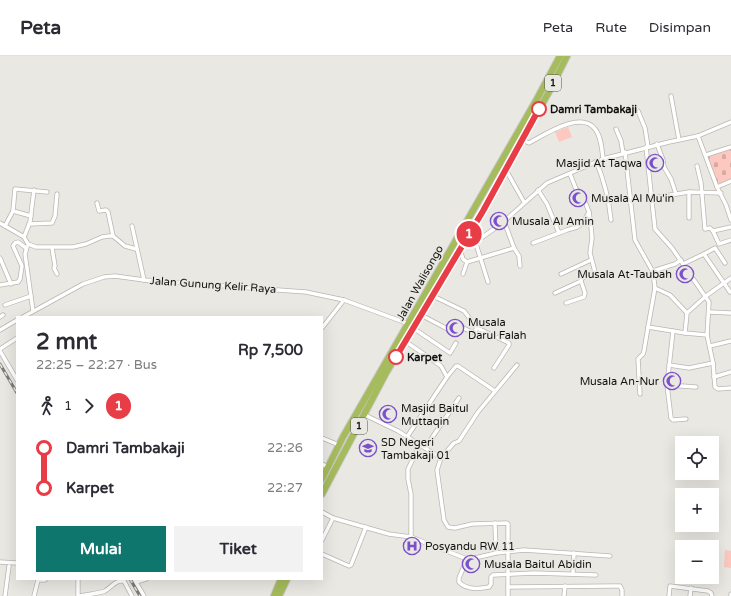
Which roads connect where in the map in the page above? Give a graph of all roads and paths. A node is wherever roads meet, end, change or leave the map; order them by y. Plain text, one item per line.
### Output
1 (560, 56) edge
2 (567, 56) edge
3 (671, 96) dead end
4 (638, 111) dead end
5 (731, 122) edge
6 (616, 129) dead end
7 (698, 136) junction
8 (522, 140) junction
9 (679, 140) junction
10 (657, 144) junction
11 (647, 147) junction
12 (731, 147) edge
13 (624, 153) junction
14 (706, 156) junction
15 (603, 159) junction
16 (596, 161) junction
17 (697, 166) dead end
18 (505, 169) junction
19 (570, 174) junction
20 (731, 181) edge
21 (717, 187) junction
22 (34, 190) junction
23 (538, 190) junction
24 (47, 192) dead end
25 (689, 192) junction
26 (702, 192) junction
27 (721, 193) junction
28 (57, 194) dead end
29 (676, 194) junction
30 (652, 198) junction
31 (524, 202) junction
32 (97, 203) dead end
33 (729, 205) edge
34 (13, 211) junction
35 (589, 212) junction
36 (31, 216) junction
37 (690, 218) dead end
38 (611, 220) dead end
39 (731, 220) edge
40 (504, 221) junction
41 (0, 223) edge
42 (29, 224) junction
43 (5, 226) junction
44 (132, 226) dead end
45 (731, 227) edge
46 (712, 231) junction
47 (559, 233) junction
48 (113, 236) junction
49 (24, 237) junction
50 (731, 240) edge
51 (533, 243) dead end
52 (27, 246) junction
53 (52, 248) junction
54 (514, 248) junction
55 (136, 249) junction
56 (460, 250) junction
57 (704, 254) junction
58 (0, 258) edge
59 (481, 258) junction
60 (591, 260) junction
61 (680, 260) junction
62 (467, 262) junction
63 (725, 263) dead end
64 (683, 264) junction
65 (520, 266) dead end
66 (653, 271) junction
67 (56, 274) dead end
68 (463, 274) dead end
69 (562, 274) dead end
70 (731, 278) edge
71 (144, 280) junction
72 (581, 281) junction
73 (488, 282) dead end
74 (11, 284) junction
75 (724, 284) junction
76 (0, 285) edge
77 (655, 288) junction
78 (730, 292) edge
79 (555, 293) dead end
80 (31, 296) junction
81 (432, 296) junction
82 (706, 296) junction
83 (344, 300) junction
84 (566, 303) dead end
85 (5, 305) dead end
86 (33, 311) junction
87 (709, 312) junction
88 (731, 312) edge
89 (687, 313) junction
90 (421, 315) junction
91 (25, 316) edge
92 (16, 321) edge
93 (411, 326) junction
94 (323, 327) edge
95 (648, 327) junction
96 (477, 328) junction
97 (0, 330) edge
98 (673, 331) junction
99 (685, 333) junction
100 (707, 335) junction
101 (16, 339) edge
102 (405, 341) junction
103 (731, 341) edge
104 (456, 343) dead end
105 (710, 346) junction
106 (0, 350) edge
107 (713, 363) junction
108 (517, 365) dead end
109 (669, 365) junction
110 (494, 368) dead end
111 (731, 372) edge
112 (447, 377) junction
113 (714, 377) junction
114 (16, 378) edge
115 (667, 385) junction
116 (696, 387) dead end
117 (731, 388) edge
118 (495, 391) junction
119 (640, 394) dead end
120 (459, 398) dead end
121 (365, 415) junction
122 (686, 419) dead end
123 (407, 437) junction
124 (323, 438) edge
125 (339, 445) junction
126 (420, 445) junction
127 (425, 448) junction
128 (441, 458) junction
129 (325, 466) edge
130 (323, 492) edge
131 (323, 513) edge
132 (333, 518) junction
133 (494, 523) junction
134 (366, 527) junction
135 (411, 537) junction
136 (323, 538) edge
137 (508, 552) junction
138 (496, 553) junction
139 (574, 553) junction
140 (323, 554) edge
141 (610, 556) dead end
142 (475, 558) dead end
143 (0, 562) edge
144 (16, 563) edge
145 (9, 566) dead end
146 (508, 574) junction
147 (573, 574) junction
148 (596, 575) dead end
149 (45, 580) edge
150 (78, 580) edge
151 (284, 580) edge
152 (135, 581) edge
153 (565, 586) junction
154 (508, 587) junction
155 (691, 588) junction
156 (5, 596) edge
157 (34, 596) edge
158 (79, 596) edge
159 (132, 596) edge
160 (144, 596) edge
161 (274, 596) edge
162 (279, 596) edge
163 (508, 596) edge
164 (564, 596) edge
165 (622, 596) edge
166 (669, 596) edge
167 (690, 596) edge
168 (712, 596) edge

1 - 93 highway, Jalan Walisongo / 1
2 - 8 highway, Jalan Walisongo / 1
3 - 9 street
4 - 11 street
5 - 7 street
6 - 13 street
7 - 9 street
7 - 14 street
8 - 15 street
8 - 18 highway, Jalan Walisongo / 1
9 - 10 street
10 - 11 street
10 - 29 street
11 - 13 street
11 - 30 street
12 - 14 street
13 - 15 street
13 - 66 street
14 - 21 street
15 - 16 street
16 - 19 street
16 - 38 street
17 - 26 street
18 - 31 street
18 - 56 highway, Jalan Walisongo / 1
19 - 23 street
19 - 35 street
20 - 21 street
21 - 27 street
22 - 24 street
22 - 34 street
22 - 36 street
23 - 31 street
23 - 47 street
25 - 26 street
25 - 29 street
25 - 37 street
26 - 27 street
26 - 46 street
27 - 33 street
28 - 42 street
29 - 30 street
30 - 61 street
31 - 40 street
32 - 48 street
33 - 39 street
34 - 36 street
34 - 43 street
35 - 47 street
35 - 60 street
36 - 42 street
40 - 54 street
40 - 59 street
41 - 43 street
42 - 49 street
43 - 49 street
44 - 55 street
45 - 46 street
46 - 50 street
47 - 51 street
48 - 53 street
48 - 55 street
49 - 52 street
52 - 53 street
52 - 74 street
52 - 80 street
53 - 67 street
54 - 59 street
54 - 65 street
55 - 71 street
56 - 62 street
56 - 81 highway, Jalan Walisongo / 1
57 - 63 street
57 - 64 street
57 - 75 street
58 - 74 street
59 - 62 street
59 - 73 street
60 - 69 street
60 - 72 street
61 - 64 street
61 - 66 street
62 - 68 street
64 - 82 street
66 - 77 street
70 - 75 street
71 - 83 street, Jalan Gunung Kelir Raya
71 - 86 street, Jalan Gunung Kelir Raya
72 - 79 street
72 - 84 street
74 - 76 street
75 - 78 street
75 - 82 street
77 - 89 street
77 - 95 street
80 - 85 street
80 - 86 street
81 - 90 highway, Jalan Walisongo / 1
81 - 96 street
82 - 87 street
82 - 89 street
83 - 93 street, Jalan Gunung Kelir Raya
83 - 94 street
86 - 91 street, Jalan Gunung Kelir Raya
87 - 88 street
87 - 100 street
89 - 99 street
90 - 93 highway, Jalan Walisongo / 1
90 - 96 street
92 - 97 street
93 - 102 highway, Jalan Walisongo / 1
93 - 104 street, Jalan Gunung Kelir Raya
93 - 125 highway, Jalan Walisongo / 1
95 - 98 street
95 - 119 street
96 - 110 street
98 - 99 street
98 - 109 street
99 - 100 street
100 - 105 street
101 - 106 street
102 - 112 street
102 - 121 highway, Jalan Walisongo / 1
103 - 105 street
105 - 107 street
106 - 114 street
107 - 109 street
107 - 113 street
108 - 118 street
109 - 115 street
111 - 113 street
112 - 118 street
112 - 123 street
113 - 117 street
115 - 116 street
115 - 122 street
118 - 128 street
120 - 127 street
121 - 123 street
121 - 130 highway, Jalan Walisongo / 1
123 - 126 street
124 - 125 street
125 - 129 highway, Jalan Walisongo / 1
126 - 127 street
126 - 135 street
127 - 128 street
128 - 133 street
131 - 132 street
132 - 134 street
132 - 136 street
133 - 137 street
133 - 138 street
134 - 135 street
134 - 140 street
135 - 146 street
137 - 138 street
137 - 139 street
137 - 146 street
138 - 142 street
139 - 141 street
139 - 147 street
143 - 144 street
145 - 156 street
146 - 147 street
146 - 154 street
147 - 148 street
149 - 157 street
150 - 158 street
151 - 161 highway
151 - 162 highway
152 - 160 street
153 - 154 street
153 - 164 street
153 - 165 street
154 - 163 street
155 - 166 street
155 - 167 street
155 - 168 street
158 - 159 street

